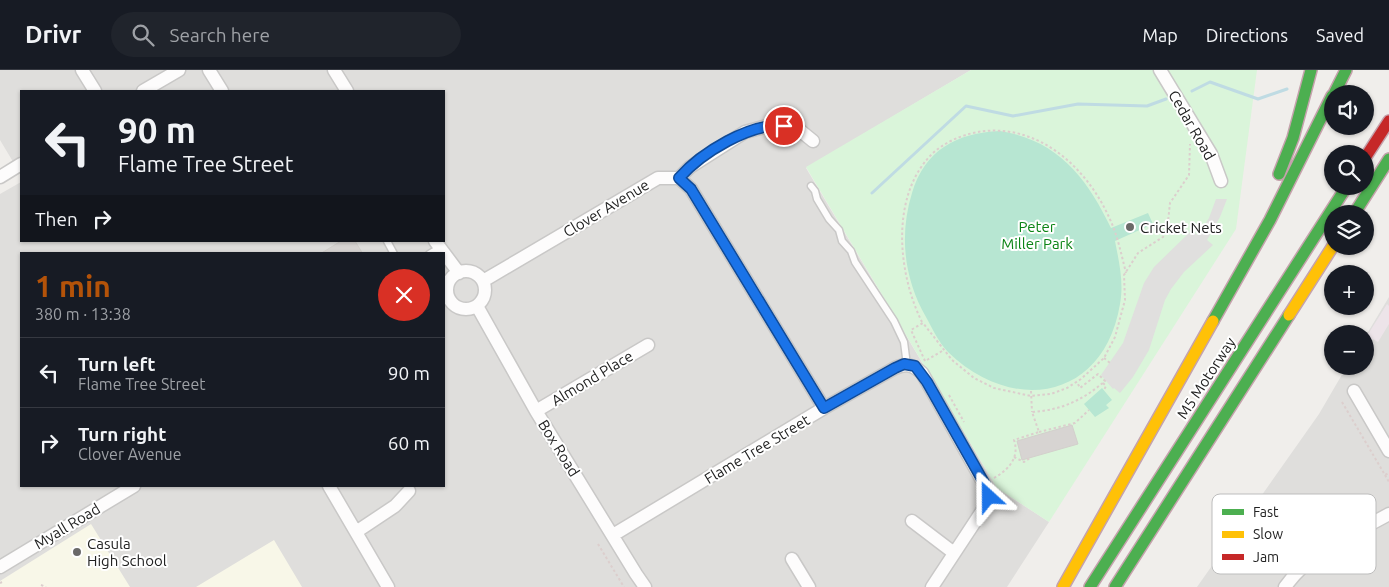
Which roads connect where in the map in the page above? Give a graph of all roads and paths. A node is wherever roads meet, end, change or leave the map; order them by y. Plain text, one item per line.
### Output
1 (82, 70) edge
2 (179, 70) edge
3 (210, 70) edge
4 (334, 70) edge
5 (1160, 70) edge
6 (1311, 70) edge
7 (1346, 70) edge
8 (1338, 85) edge
9 (94, 90) edge
10 (145, 90) edge
11 (221, 90) edge
12 (346, 90) edge
13 (1324, 113) edge
14 (1389, 121) edge
15 (813, 141) dead end
16 (1190, 144) dead end
17 (1373, 145) edge
18 (1387, 162) edge
19 (20, 165) edge
20 (0, 176) edge
21 (679, 178) junction
22 (1221, 181) dead end
23 (811, 186) dead end
24 (1341, 195) edge
25 (1360, 205) edge
26 (1327, 255) edge
27 (445, 258) edge
28 (459, 273) junction
29 (1126, 273) junction
30 (483, 281) junction
31 (447, 301) edge
32 (477, 306) junction
33 (923, 323) junction
34 (648, 345) dead end
35 (943, 350) junction
36 (1104, 358) junction
37 (927, 360) junction
38 (1110, 363) dead end
39 (911, 366) junction
40 (1077, 382) junction
41 (1103, 383) junction
42 (1104, 390) dead end
43 (1031, 391) dead end
44 (1354, 392) dead end
45 (1031, 396) junction
46 (1342, 402) dead end
47 (824, 408) junction
48 (1089, 410) dead end
49 (536, 411) junction
50 (1032, 412) junction
51 (1038, 432) junction
52 (1389, 451) edge
53 (1014, 457) junction
54 (1030, 458) dead end
55 (1389, 472) edge
56 (1385, 475) junction
57 (994, 478) dead end
58 (1389, 482) edge
59 (132, 487) edge
60 (330, 487) edge
61 (409, 492) dead end
62 (1389, 514) edge
63 (912, 521) dead end
64 (1376, 521) edge
65 (356, 532) junction
66 (613, 535) junction
67 (1093, 535) junction
68 (598, 544) dead end
69 (954, 554) junction
70 (792, 559) dead end
71 (0, 567) edge
72 (1295, 574) edge
73 (41, 585) dead end
74 (46, 587) edge
75 (388, 587) edge
76 (624, 587) edge
77 (645, 587) edge
78 (809, 587) edge
79 (932, 587) edge
80 (1063, 587) edge
81 (1090, 587) edge
82 (1115, 587) edge
83 (1285, 587) edge

1 - 9 street
2 - 10 street
3 - 11 street
4 - 12 street
5 - 22 street, Cedar Road
6 - 67 highway
7 - 8 highway
13 - 67 highway
14 - 17 highway
15 - 21 street
16 - 29 path
18 - 25 highway
19 - 20 street
21 - 30 street, Clover Avenue
21 - 47 street
23 - 39 lane
24 - 81 highway, M5 Motorway
26 - 82 highway
27 - 28 street
28 - 30 street
28 - 31 street
29 - 33 path
29 - 36 path
30 - 32 street
31 - 32 street
32 - 49 street, Box Road
33 - 35 path
33 - 37 path
34 - 49 street, Almond Place
35 - 37 path
35 - 45 path
36 - 38 path
36 - 40 path
37 - 39 path
39 - 47 street, Flame Tree Street
39 - 69 street
40 - 41 path
40 - 45 path
41 - 42 path
41 - 50 path
43 - 45 path
44 - 52 street
45 - 50 path
46 - 56 path
47 - 66 street, Flame Tree Street
48 - 51 path
49 - 66 street, Box Road
50 - 51 path
51 - 53 path
53 - 54 path
53 - 57 path
55 - 56 path
56 - 58 path
59 - 71 street, Myall Road
60 - 65 street
61 - 65 street
62 - 64 street
63 - 69 street
65 - 75 street
66 - 77 street, Box Road
67 - 80 highway
68 - 76 path
69 - 79 street
70 - 78 street
72 - 83 street
73 - 74 path

